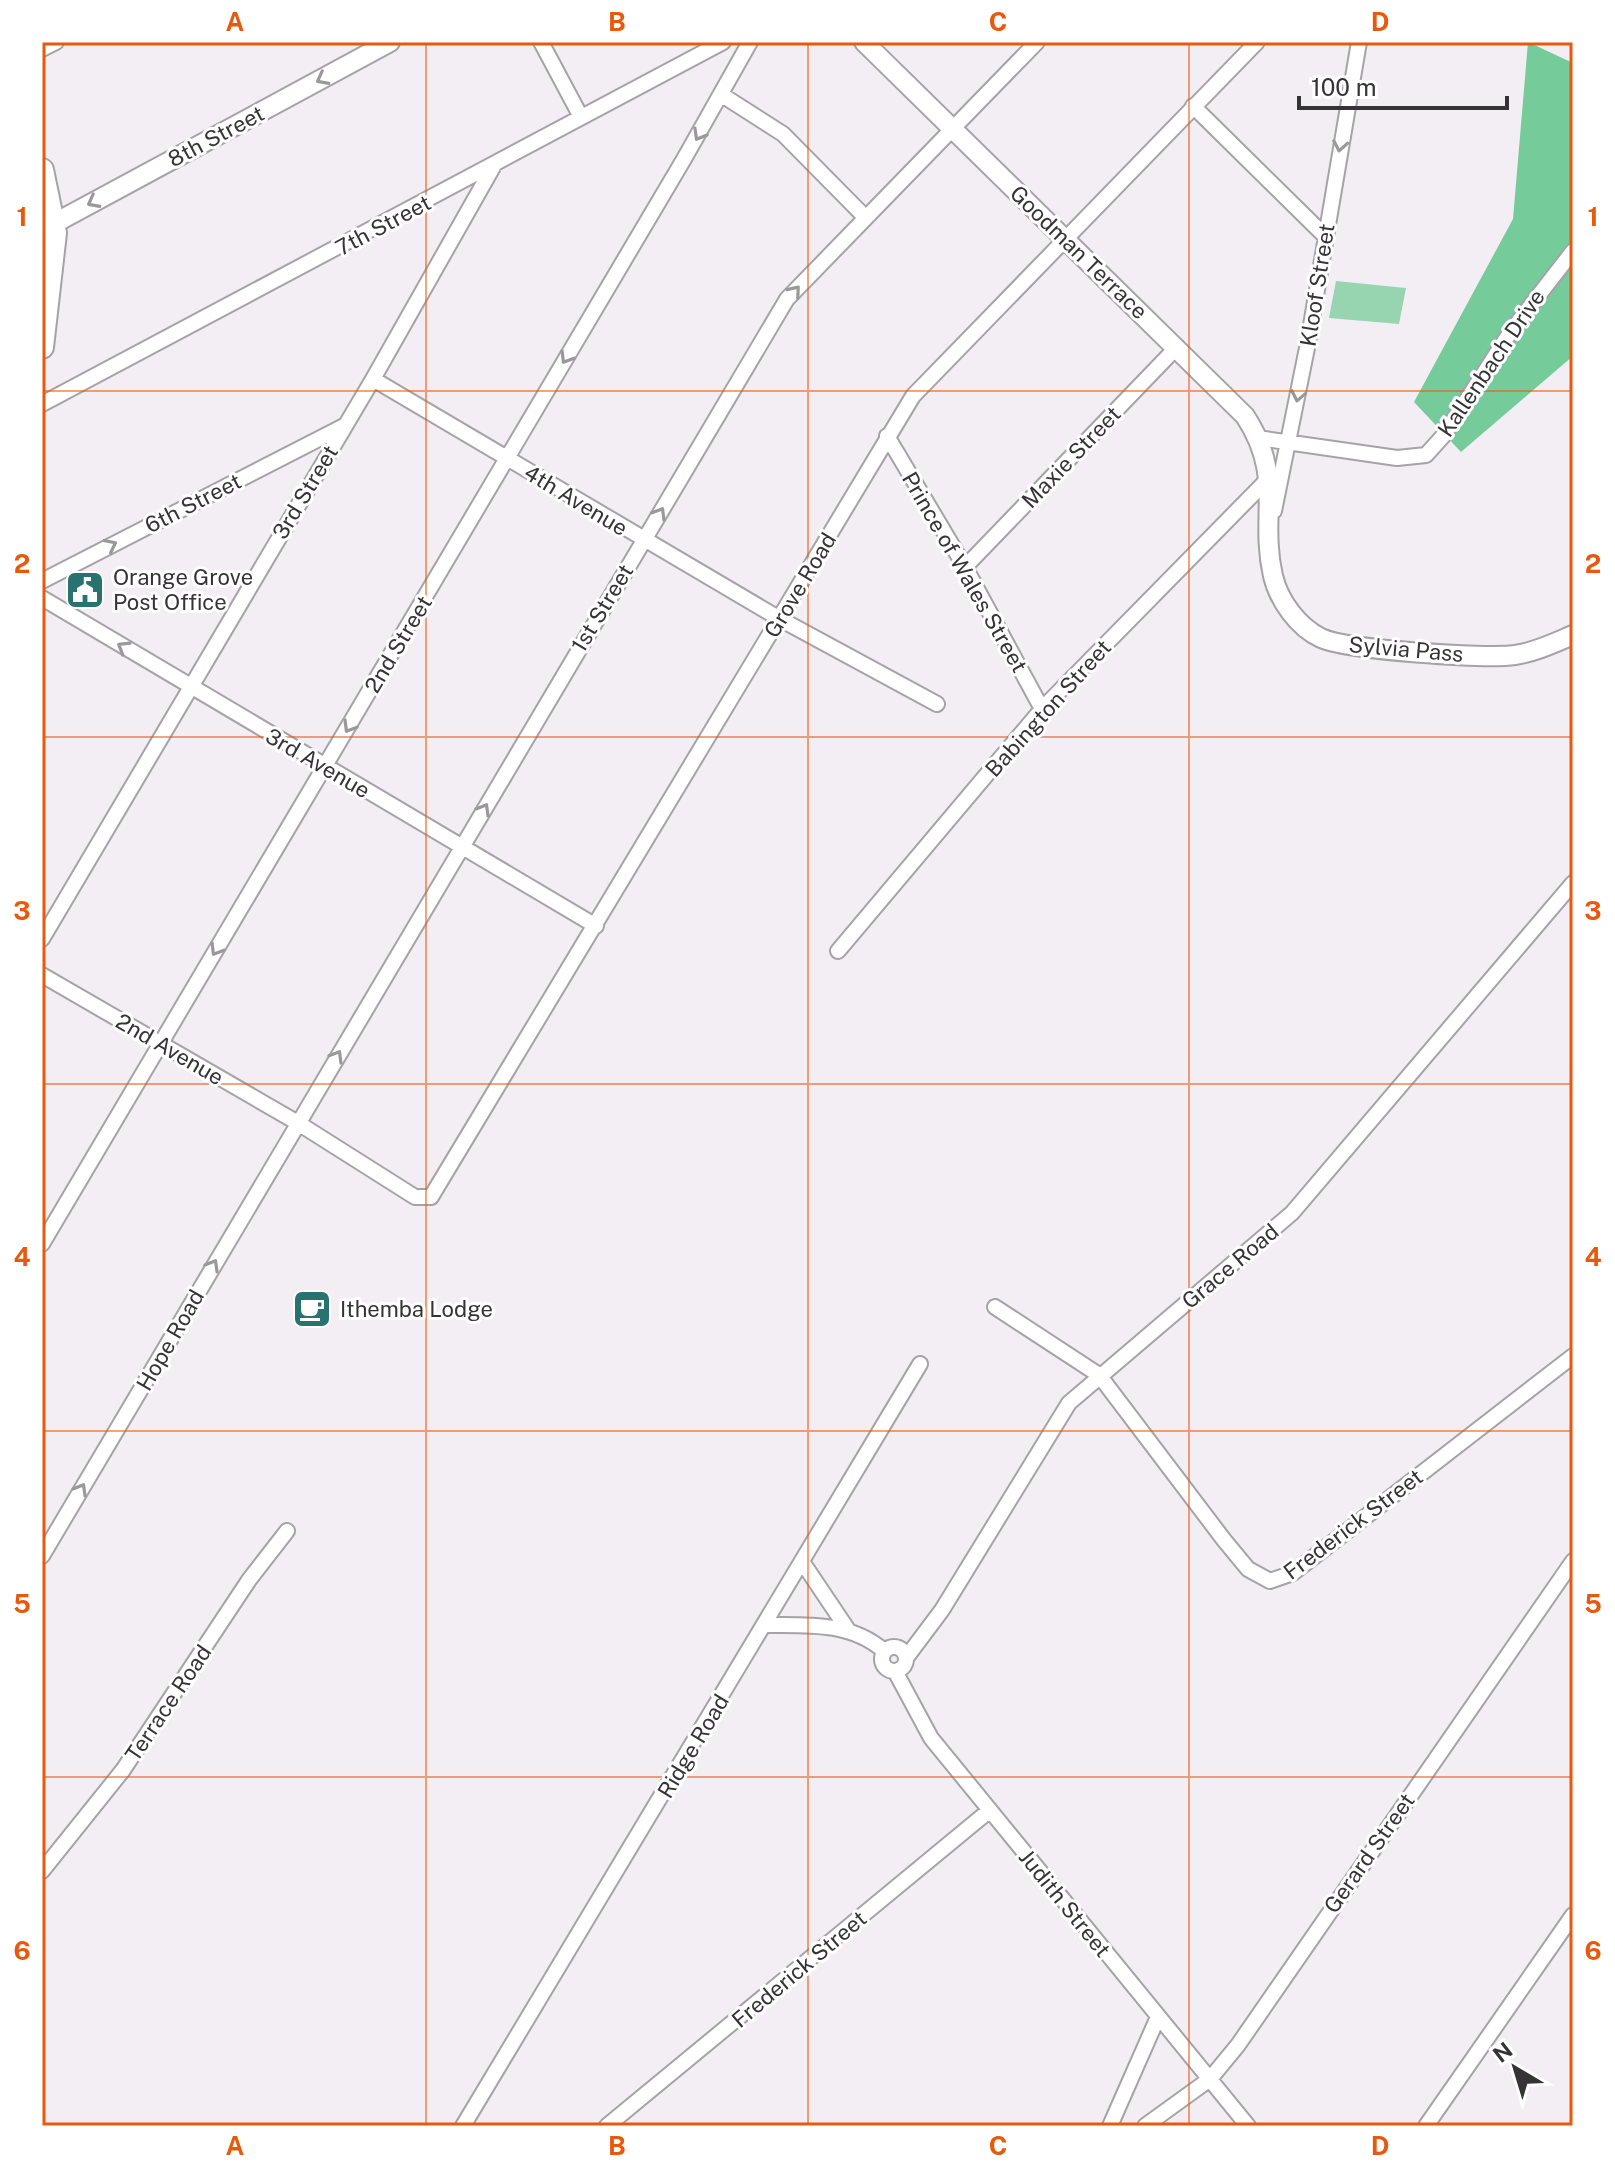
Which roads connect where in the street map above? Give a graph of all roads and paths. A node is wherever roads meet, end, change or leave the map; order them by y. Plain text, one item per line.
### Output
1 (56, 42) edge
2 (390, 42) edge
3 (541, 42) edge
4 (723, 42) edge
5 (750, 42) edge
6 (864, 42) edge
7 (1037, 42) edge
8 (1257, 42) edge
9 (1359, 42) edge
10 (42, 49) edge
11 (722, 95) junction
12 (1193, 106) junction
13 (581, 117) junction
14 (954, 128) junction
15 (493, 167) junction
16 (42, 170) edge
17 (865, 217) junction
18 (48, 226) edge
19 (1325, 236) junction
20 (1065, 239) junction
21 (1573, 251) edge
22 (42, 347) edge
23 (1177, 347) junction
24 (373, 379) junction
25 (42, 404) edge
26 (344, 426) junction
27 (887, 436) junction
28 (1258, 438) junction
29 (1290, 441) junction
30 (507, 458) junction
31 (1270, 477) junction
32 (1271, 527) junction
33 (643, 540) junction
34 (965, 567) junction
35 (42, 581) edge
36 (42, 598) edge
37 (780, 619) junction
38 (1573, 635) edge
39 (190, 687) junction
40 (937, 704) dead end
41 (1042, 709) junction
42 (325, 767) junction
43 (462, 846) junction
44 (1573, 883) edge
45 (596, 926) junction
46 (42, 939) edge
47 (838, 951) dead end
48 (42, 975) edge
49 (162, 1043) junction
50 (298, 1123) junction
51 (431, 1197) joint
52 (42, 1244) edge
53 (995, 1307) dead end
54 (1573, 1356) edge
55 (920, 1364) dead end
56 (1099, 1375) junction
57 (287, 1531) dead end
58 (42, 1556) edge
59 (1573, 1561) edge
60 (803, 1563) junction
61 (766, 1625) junction
62 (848, 1630) junction
63 (884, 1651) junction
64 (906, 1658) junction
65 (895, 1671) junction
66 (990, 1810) junction
67 (42, 1871) edge
68 (1573, 1915) edge
69 (1158, 2017) junction
70 (1210, 2079) junction
71 (463, 2126) edge
72 (607, 2126) edge
73 (1110, 2126) edge
74 (1145, 2126) edge
75 (1248, 2126) edge
76 (1426, 2126) edge

1 - 10 street
2 -> 18 main road, 8th Street
3 - 13 street
4 - 13 street, 7th Street
5 - 11 street, 2nd Street
6 - 14 main road, Goodman Terrace
7 - 14 street, 1st Street
8 - 12 street, Grove Road
9 -> 19 street, Kloof Street
11 - 17 street
11 -> 30 street, 2nd Street
12 - 19 street
12 - 20 street, Grove Road
13 - 15 street, 7th Street
14 - 17 street, 1st Street
14 - 20 main road, Goodman Terrace
15 - 24 street, 3rd Street
15 - 25 street, 7th Street
16 - 18 main road
33 -> 17 street, 1st Street
18 - 22 main road
19 -> 29 street, Kloof Street
20 - 23 main road, Goodman Terrace
20 - 27 street, Grove Road
21 - 29 street, Kallenbach Drive
23 - 28 main road, Goodman Terrace
23 - 34 street, Maxie Street
24 - 26 street, 3rd Street
24 - 30 street, 4th Avenue
35 -> 26 street, 6th Street
26 - 39 street, 3rd Street
27 - 34 street, Prince of Wales Street
27 - 37 street, Grove Road
28 - 29 street, Kallenbach Drive
28 - 31 main road, Goodman Terrace
29 - 32 street, Kloof Street
30 - 33 street, 4th Avenue
30 -> 42 street, 2nd Street
31 - 32 main road, Sylvia Pass
31 - 41 street, Babington Street
32 - 38 main road, Sylvia Pass
33 - 37 street, 4th Avenue
43 -> 33 street, 1st Street
34 - 41 street, Prince of Wales Street
39 -> 36 street, 3rd Avenue
37 - 40 street
37 - 45 street, Grove Road
39 - 42 street, 3rd Avenue
39 - 46 street, 3rd Street
41 - 47 street, Babington Street
42 - 43 street, 3rd Avenue
42 -> 49 street, 2nd Street
43 - 45 street, 3rd Avenue
50 -> 43 street, 1st Street
44 - 56 street, Grace Road
45 - 51 street, Grove Road
48 - 49 street, 2nd Avenue
49 - 50 street, 2nd Avenue
49 - 52 street, 2nd Street
50 - 51 street, 2nd Avenue
58 -> 50 street, Hope Road
53 - 56 street
54 - 56 street, Frederick Street
55 - 60 street, Ridge Road
56 - 64 street, Grace Road
57 - 67 street, Terrace Road
59 - 70 street, Gerard Street
60 - 61 street, Ridge Road
60 - 62 street
61 - 62 street
61 - 71 street, Ridge Road
62 - 63 street
63 - 64 street
63 - 65 street
64 - 65 street
65 - 66 street, Judith Street
66 - 69 street, Judith Street
66 - 72 street, Frederick Street
68 - 76 street
69 - 70 street, Judith Street
69 - 73 street
70 - 74 street, Gerard Street
70 - 75 street, Judith Street

